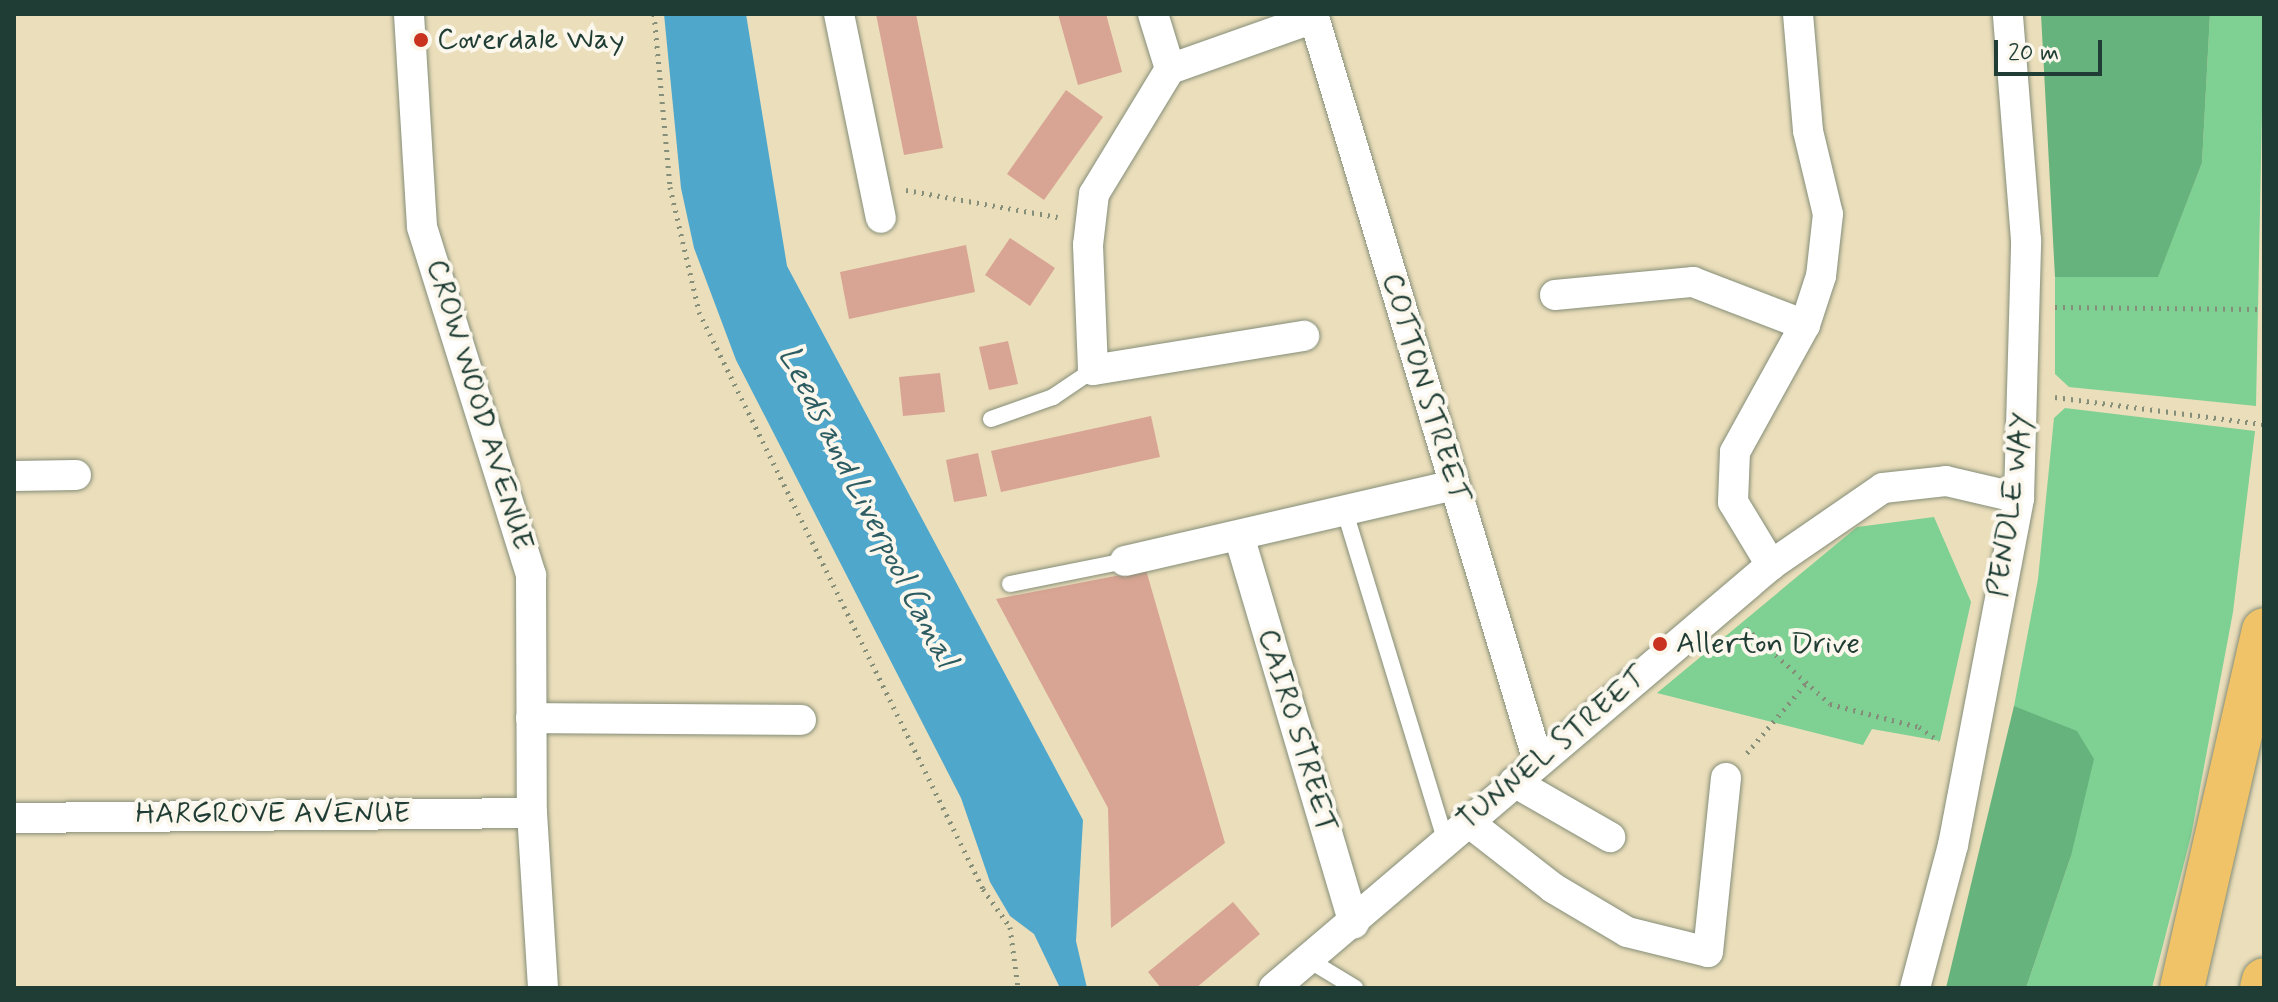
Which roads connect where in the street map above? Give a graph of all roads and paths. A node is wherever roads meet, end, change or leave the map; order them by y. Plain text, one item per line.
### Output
1 (409, 14) edge
2 (654, 14) edge
3 (839, 14) edge
4 (1153, 14) edge
5 (1798, 14) edge
6 (2008, 14) edge
7 (1314, 16) edge
8 (1170, 69) junction
9 (874, 185) junction
10 (881, 218) dead end
11 (1090, 223) junction
12 (1555, 295) dead end
13 (2026, 306) junction
14 (2257, 309) dead end
15 (1805, 325) junction
16 (1304, 336) dead end
17 (1093, 370) junction
18 (2071, 400) dead end
19 (991, 419) dead end
20 (2264, 424) edge
21 (76, 475) dead end
22 (14, 476) edge
23 (1454, 485) junction
24 (2019, 498) junction
25 (1345, 512) junction
26 (1240, 539) junction
27 (1125, 561) joint
28 (1771, 565) junction
29 (1010, 584) dead end
30 (1722, 606) junction
31 (2264, 630) edge
32 (1807, 682) junction
33 (531, 718) junction
34 (801, 720) dead end
35 (1538, 761) junction
36 (1969, 761) junction
37 (1726, 778) joint
38 (1514, 782) junction
39 (532, 813) junction
40 (14, 818) edge
41 (1456, 831) junction
42 (1610, 837) dead end
43 (1354, 923) junction
44 (1309, 960) junction
45 (2264, 980) edge
46 (543, 988) edge
47 (1018, 988) edge
48 (1274, 988) edge
49 (1355, 988) edge
50 (1915, 988) edge
51 (2182, 988) edge
52 (2262, 988) edge

1 - 33 street, CROW WOOD AVENUE
2 - 47 path
3 - 9 street
4 - 8 street
5 - 15 street
6 - 13 street, PENDLE WAY
7 - 8 street
7 - 23 street, COTTON STREET
8 - 11 street
9 - 10 street
9 - 11 path
11 - 17 street
12 - 15 street
13 - 14 path
13 - 24 street, PENDLE WAY
15 - 28 street
16 - 17 street
17 - 19 lane
18 - 20 path
21 - 22 street
23 - 25 street
23 - 35 street, COTTON STREET
24 - 28 street, TUNNEL STREET
24 - 36 street, PENDLE WAY
25 - 26 street
25 - 41 lane
26 - 27 street
26 - 43 street, CAIRO STREET
27 - 29 lane
28 - 30 street, TUNNEL STREET
30 - 32 path
30 - 35 street, TUNNEL STREET
31 - 51 highway
32 - 36 path
32 - 37 path
33 - 34 street
33 - 39 street, CROW WOOD AVENUE
35 - 38 street, TUNNEL STREET
36 - 50 street, PENDLE WAY
37 - 41 street
38 - 41 street, TUNNEL STREET
38 - 42 street
39 - 40 street, HARGROVE AVENUE
39 - 46 street, CROW WOOD AVENUE
41 - 43 street, TUNNEL STREET
43 - 44 street, TUNNEL STREET
44 - 48 street, TUNNEL STREET
44 - 49 lane
45 - 52 highway

